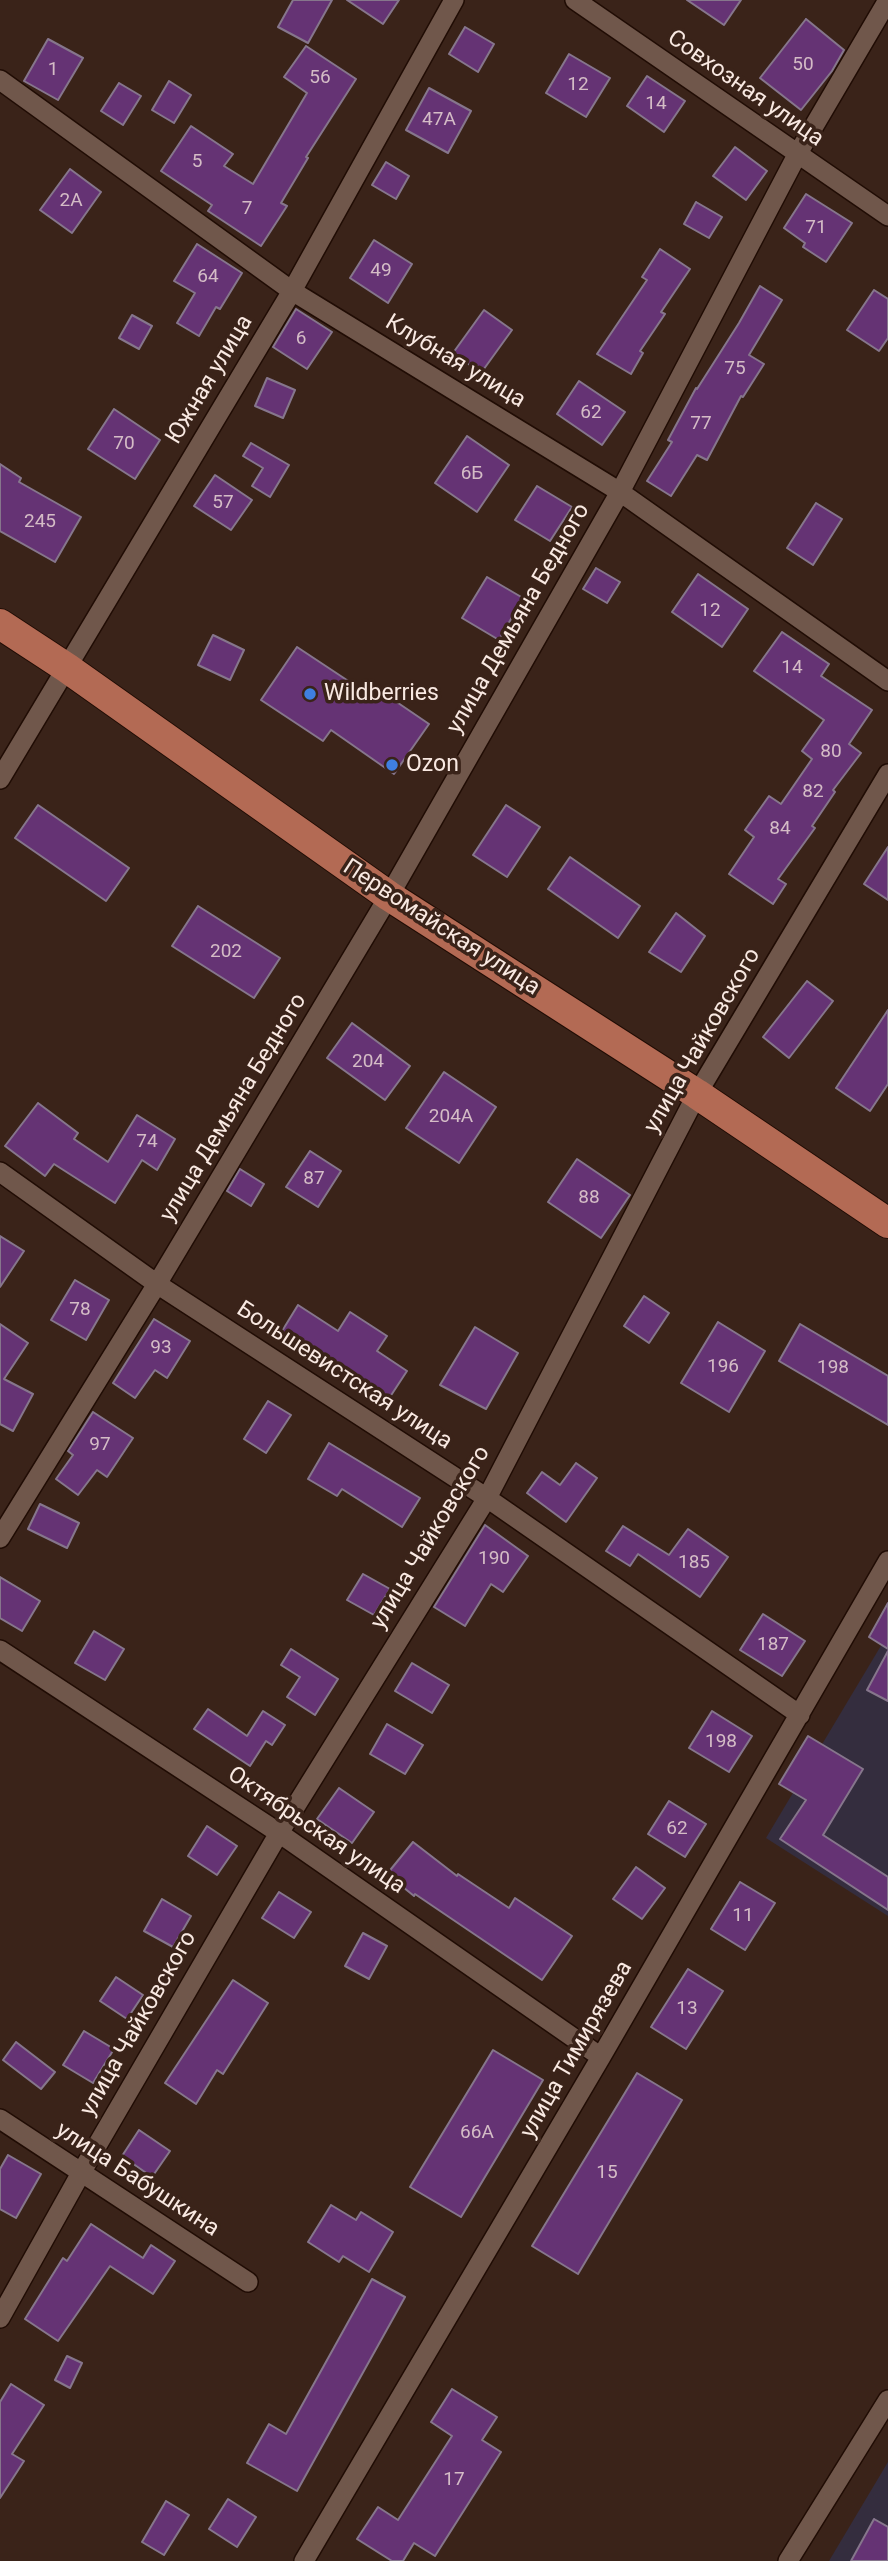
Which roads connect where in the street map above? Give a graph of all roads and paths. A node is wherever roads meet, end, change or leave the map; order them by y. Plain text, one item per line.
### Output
1 (454, 0) edge
2 (575, 0) edge
3 (888, 0) edge
4 (0, 80) edge
5 (797, 155) junction
6 (888, 216) edge
7 (292, 291) junction
8 (620, 492) junction
9 (0, 624) edge
10 (67, 668) junction
11 (888, 681) edge
12 (888, 774) edge
13 (0, 779) edge
14 (389, 896) junction
15 (697, 1094) junction
16 (0, 1172) edge
17 (888, 1223) edge
18 (157, 1284) junction
19 (487, 1498) junction
20 (0, 1538) edge
21 (888, 1561) edge
22 (0, 1650) edge
23 (800, 1715) junction
24 (279, 1833) junction
25 (601, 2057) junction
26 (0, 2119) edge
27 (81, 2173) junction
28 (248, 2282) dead end
29 (0, 2318) edge
30 (888, 2399) edge
31 (304, 2561) edge
32 (788, 2561) edge

1 - 7 street, Южная улица
2 - 5 street, Совхозная улица
3 - 5 street, улица Демьяна Бедного
4 - 7 street, Клубная улица
5 - 6 street, Совхозная улица
5 - 8 street, улица Демьяна Бедного
7 - 8 street, Клубная улица
7 - 10 street, Южная улица
8 - 11 street, Клубная улица
8 - 14 street, улица Демьяна Бедного
9 - 10 main road, Первомайская улица
10 - 13 street, Южная улица
10 - 14 main road, Первомайская улица
12 - 15 street, улица Чайковского
14 - 15 main road, Первомайская улица
14 - 18 street, улица Демьяна Бедного
15 - 17 main road, Первомайская улица
15 - 19 street, улица Чайковского
16 - 18 street, Большевистская улица
18 - 19 street, Большевистская улица
18 - 20 street, улица Демьяна Бедного
19 - 23 street, Большевистская улица
19 - 24 street, улица Чайковского
21 - 23 street, улица Тимирязева
22 - 24 street, Октябрьская улица
23 - 25 street, улица Тимирязева
24 - 25 street, Октябрьская улица
24 - 27 street, улица Чайковского
25 - 31 street, улица Тимирязева
26 - 27 street, улица Бабушкина
27 - 28 street, улица Бабушкина
27 - 29 street, улица Чайковского
30 - 32 street

